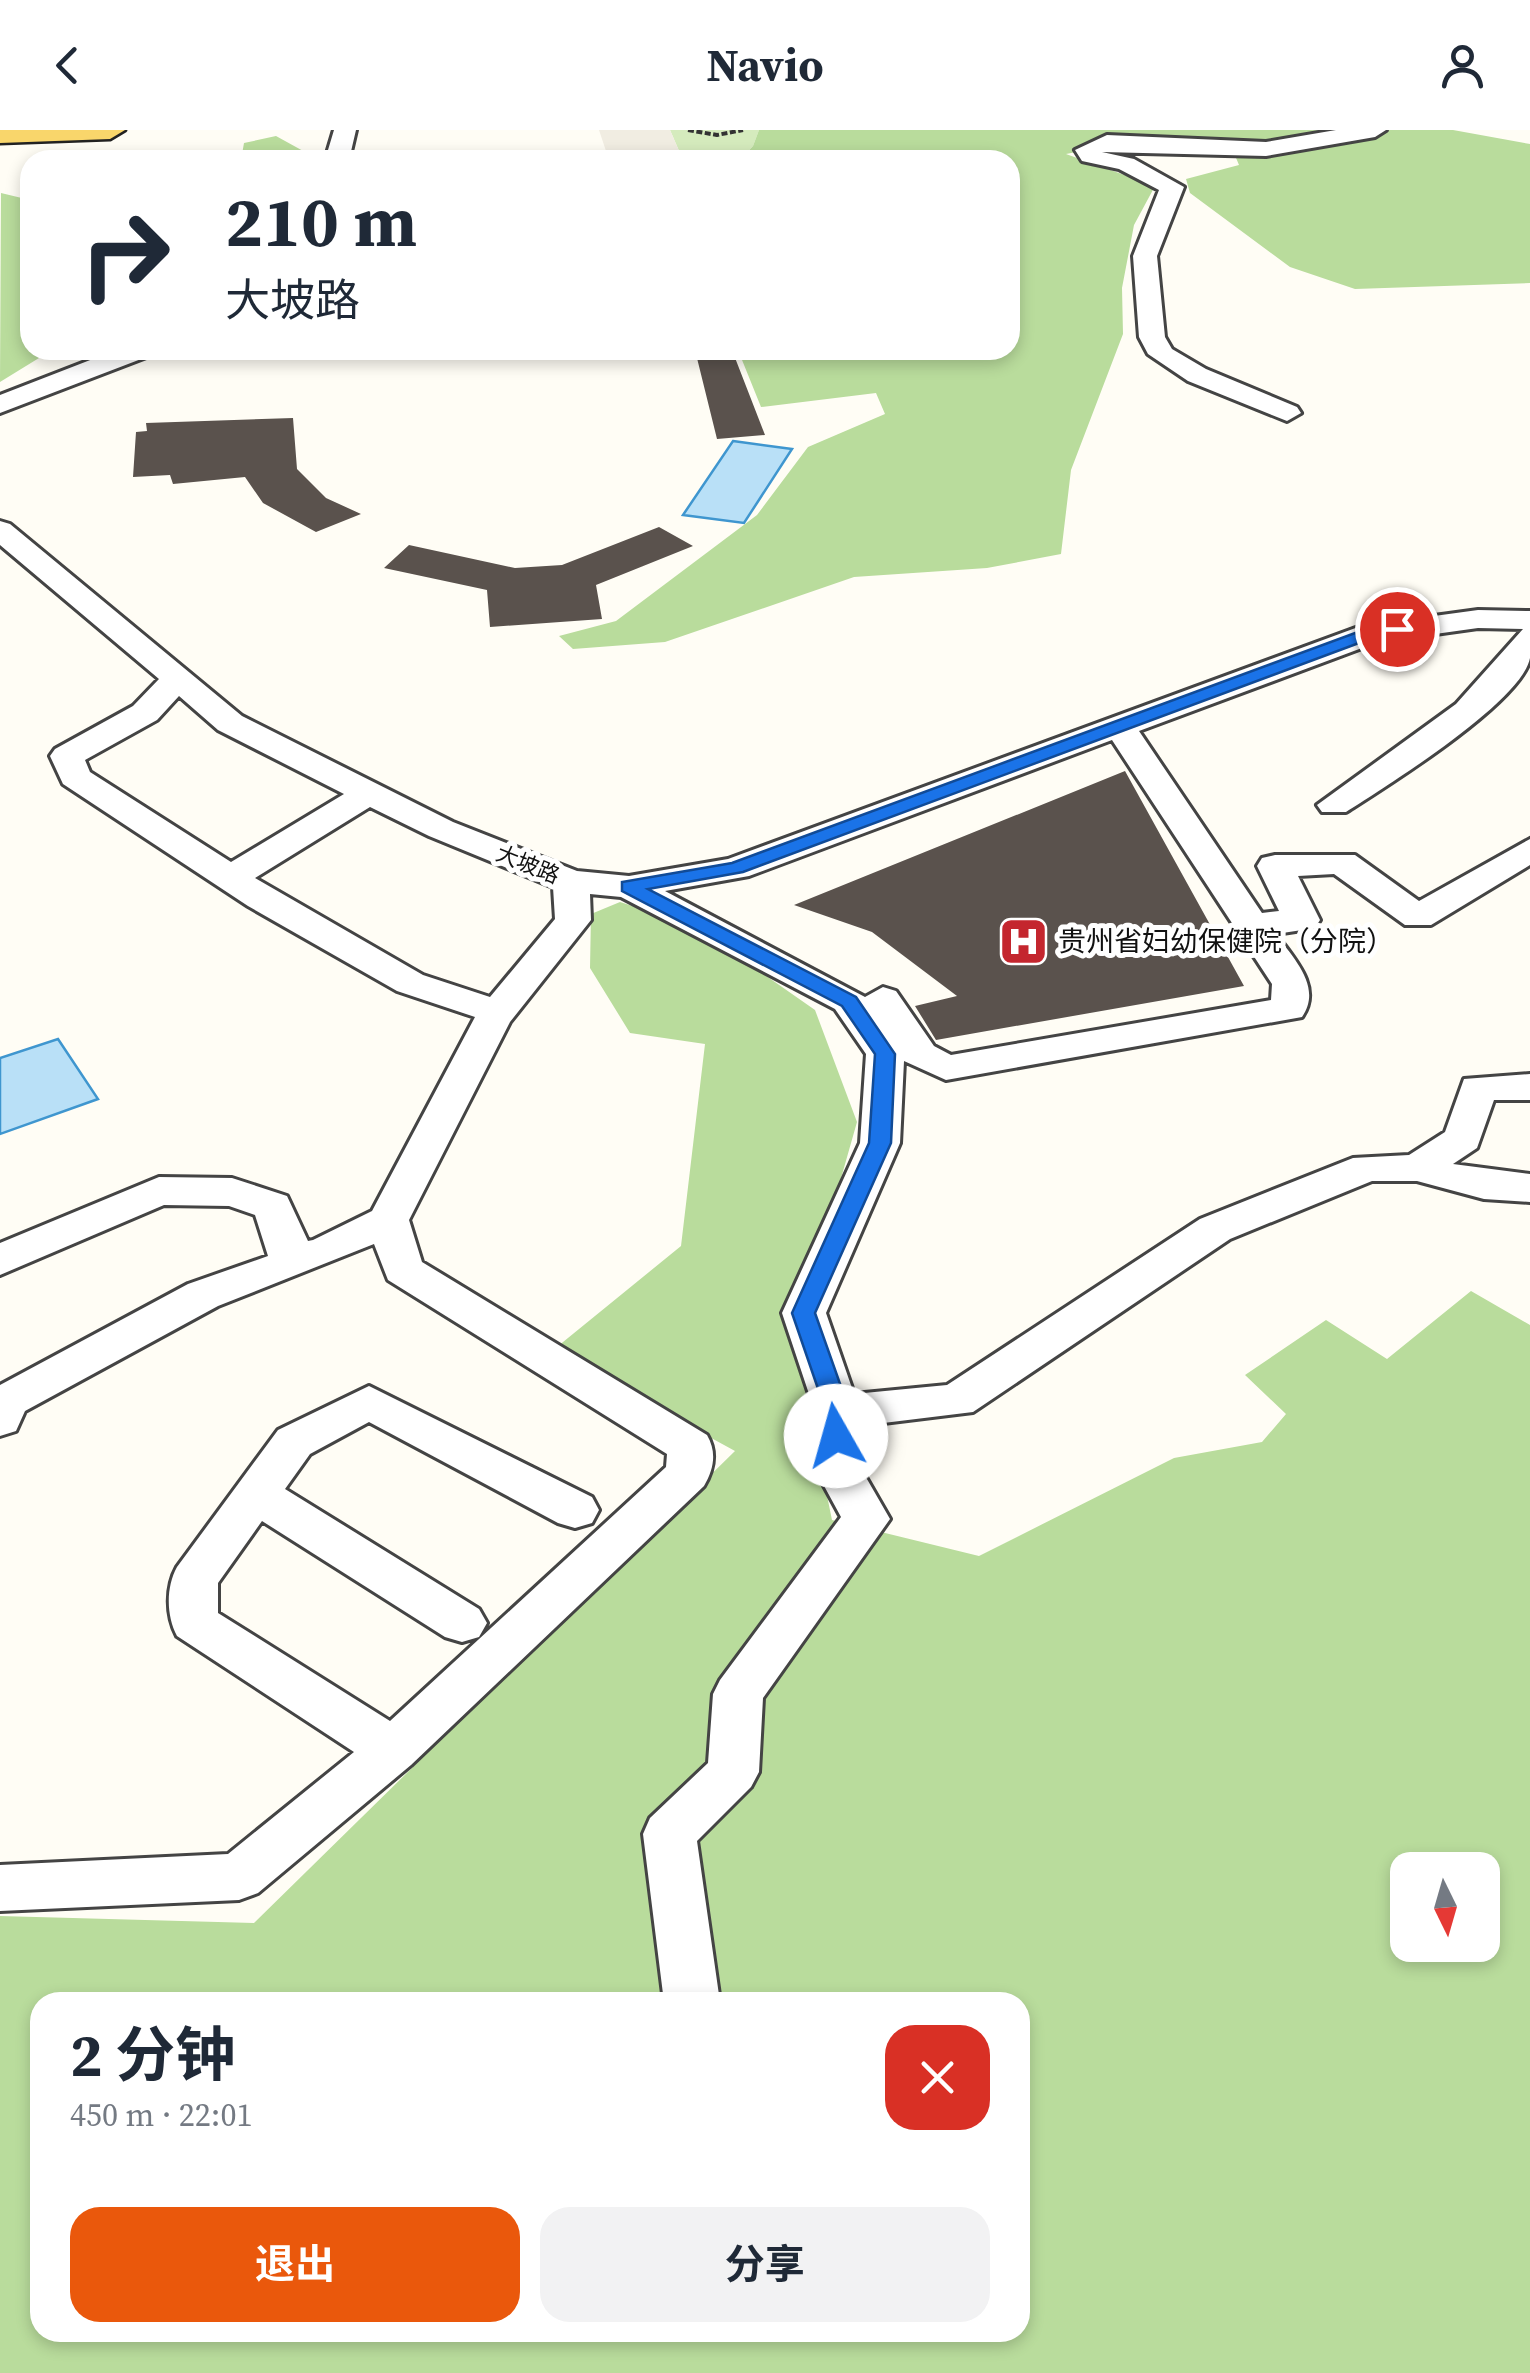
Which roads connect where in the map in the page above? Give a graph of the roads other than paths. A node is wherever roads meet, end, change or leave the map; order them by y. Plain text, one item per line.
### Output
1 (110, 130) edge
2 (1375, 130) edge
3 (0, 134) edge
4 (115, 360) edge
5 (0, 405) edge
6 (1287, 412) dead end
7 (0, 530) edge
8 (1530, 620) edge
9 (1530, 637) edge
10 (177, 679) junction
11 (1120, 726) junction
12 (369, 793) junction
13 (1334, 806) dead end
14 (1530, 850) edge
15 (736, 868) junction
16 (230, 878) junction
17 (571, 881) junction
18 (628, 886) junction
19 (1252, 925) junction
20 (498, 1012) junction
21 (1530, 1087) edge
22 (1417, 1168) junction
23 (1530, 1188) edge
24 (388, 1220) junction
25 (0, 1260) edge
26 (290, 1263) junction
27 (838, 1412) junction
28 (0, 1418) edge
29 (256, 1494) junction
30 (574, 1510) dead end
31 (462, 1622) dead end
32 (393, 1750) junction
33 (0, 1888) edge
34 (691, 1992) edge

1 - 3 main road
2 - 6 street
4 - 5 street
7 - 10 street, 大坡路
8 - 11 street, 大坡路
9 - 13 street
10 - 12 street, 大坡路
10 - 16 street
11 - 15 street, 大坡路
11 - 19 street
12 - 16 street
12 - 17 street, 大坡路
14 - 19 street
15 - 18 street, 大坡路
15 - 19 street
16 - 20 street
17 - 18 street, 大坡路
17 - 20 street
18 - 27 street
20 - 24 street
21 - 22 street
22 - 23 street
22 - 27 street
24 - 26 street
24 - 32 street
25 - 26 street
26 - 28 street
27 - 34 street
29 - 30 street
29 - 31 street
29 - 32 street
32 - 33 street

